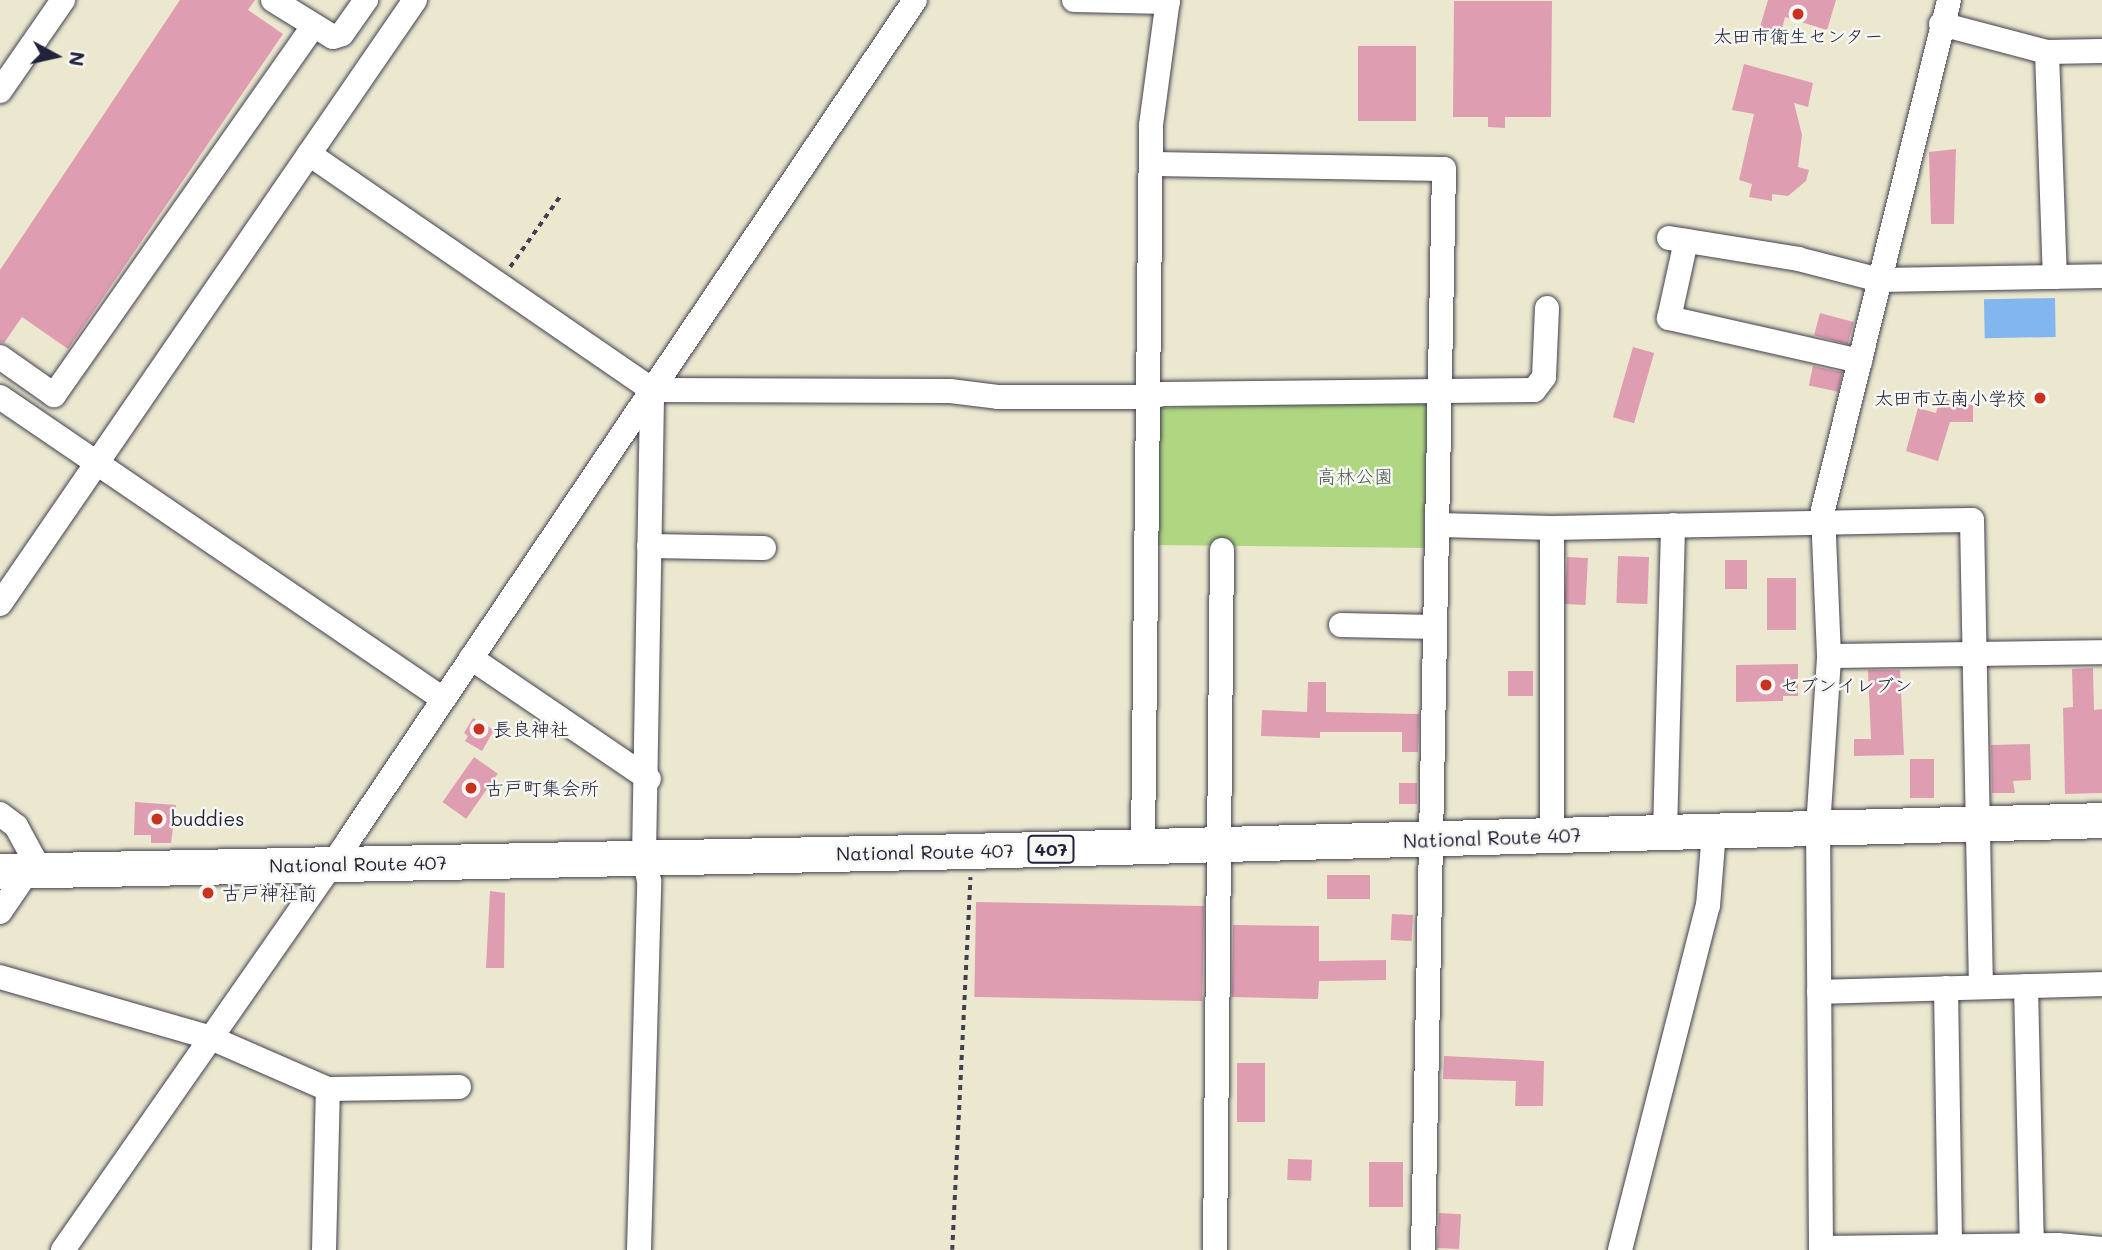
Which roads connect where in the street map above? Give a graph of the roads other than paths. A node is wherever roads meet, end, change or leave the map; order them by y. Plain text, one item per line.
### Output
1 (63, 0) edge
2 (273, 0) edge
3 (366, 0) edge
4 (415, 0) edge
5 (915, 0) edge
6 (1074, 0) edge
7 (1949, 0) edge
8 (1168, 1) edge
9 (1941, 24) junction
10 (312, 29) junction
11 (2102, 51) edge
12 (2047, 52) junction
13 (0, 91) edge
14 (309, 153) junction
15 (1152, 164) junction
16 (2102, 276) edge
17 (2055, 277) junction
18 (1880, 280) junction
19 (1547, 308) dead end
20 (0, 358) edge
21 (1860, 361) junction
22 (653, 390) junction
23 (1442, 394) junction
24 (0, 397) edge
25 (1150, 397) junction
26 (97, 464) junction
27 (1824, 523) junction
28 (1674, 524) junction
29 (1440, 525) junction
30 (1552, 528) junction
31 (649, 546) junction
32 (764, 548) dead end
33 (1222, 550) dead end
34 (0, 604) edge
35 (1341, 625) dead end
36 (1435, 627) junction
37 (2102, 652) edge
38 (1975, 654) junction
39 (1829, 656) junction
40 (471, 658) junction
41 (443, 699) junction
42 (649, 779) junction
43 (0, 814) edge
44 (2102, 820) edge
45 (1980, 824) junction
46 (1818, 828) junction
47 (1714, 831) junction
48 (1665, 833) junction
49 (1552, 836) junction
50 (1432, 840) junction
51 (1220, 844) junction
52 (1143, 846) junction
53 (644, 857) junction
54 (328, 865) junction
55 (23, 871) edge
56 (0, 912) edge
57 (0, 977) edge
58 (2102, 984) edge
59 (2026, 986) junction
60 (1981, 987) junction
61 (1946, 988) junction
62 (1819, 992) junction
63 (211, 1038) junction
64 (459, 1087) dead end
65 (328, 1089) junction
66 (2032, 1247) edge
67 (1821, 1249) edge
68 (1950, 1249) edge
69 (2102, 1249) edge
70 (63, 1250) edge
71 (324, 1250) edge
72 (639, 1250) edge
73 (1214, 1250) edge
74 (1423, 1250) edge
75 (1620, 1250) edge

1 - 13 street
2 - 10 street
3 - 10 street
4 - 14 street
5 - 22 street
6 - 8 street
7 - 9 street
8 - 15 street
9 - 12 street
9 - 18 street
10 - 20 street
11 - 12 street
12 - 17 street
14 - 22 street
14 - 26 street
15 - 23 street
15 - 25 street
16 - 17 street
17 - 18 street
18 - 21 street
18 - 21 street
19 - 23 street
21 - 27 street
22 - 25 street
22 - 31 street
22 - 40 street
23 - 25 street
23 - 29 street
24 - 26 street
25 - 52 street
26 - 34 street
26 - 41 street
27 - 28 street
27 - 38 street
27 - 39 street
28 - 30 street
28 - 48 street
29 - 30 street
29 - 36 street
30 - 49 street
31 - 32 street
31 - 42 street
33 - 51 street
35 - 36 street
36 - 50 street
37 - 38 street
38 - 39 street
38 - 45 street
39 - 46 street
40 - 41 street
40 - 42 street
41 - 54 street
42 - 53 street
43 - 55 street
44 - 45 highway, National Route 407 / 407
45 - 46 highway, National Route 407 / 407
45 - 60 street
46 - 47 highway, National Route 407 / 407
46 - 62 street
47 - 48 highway, National Route 407 / 407
47 - 75 street
48 - 49 highway, National Route 407 / 407
49 - 50 highway, National Route 407 / 407
50 - 51 highway, National Route 407 / 407
50 - 74 street
51 - 52 highway, National Route 407 / 407
51 - 73 street
52 - 53 highway, National Route 407 / 407
53 - 54 highway, National Route 407 / 407
53 - 72 street
54 - 55 highway, National Route 407 / 407
54 - 63 street
55 - 56 street
57 - 63 street
58 - 59 street
59 - 60 street
59 - 66 street
60 - 61 street
61 - 62 street
61 - 68 street
62 - 67 street
63 - 65 street
63 - 70 street
64 - 65 street
65 - 71 street
66 - 68 street
66 - 69 street
67 - 68 street

